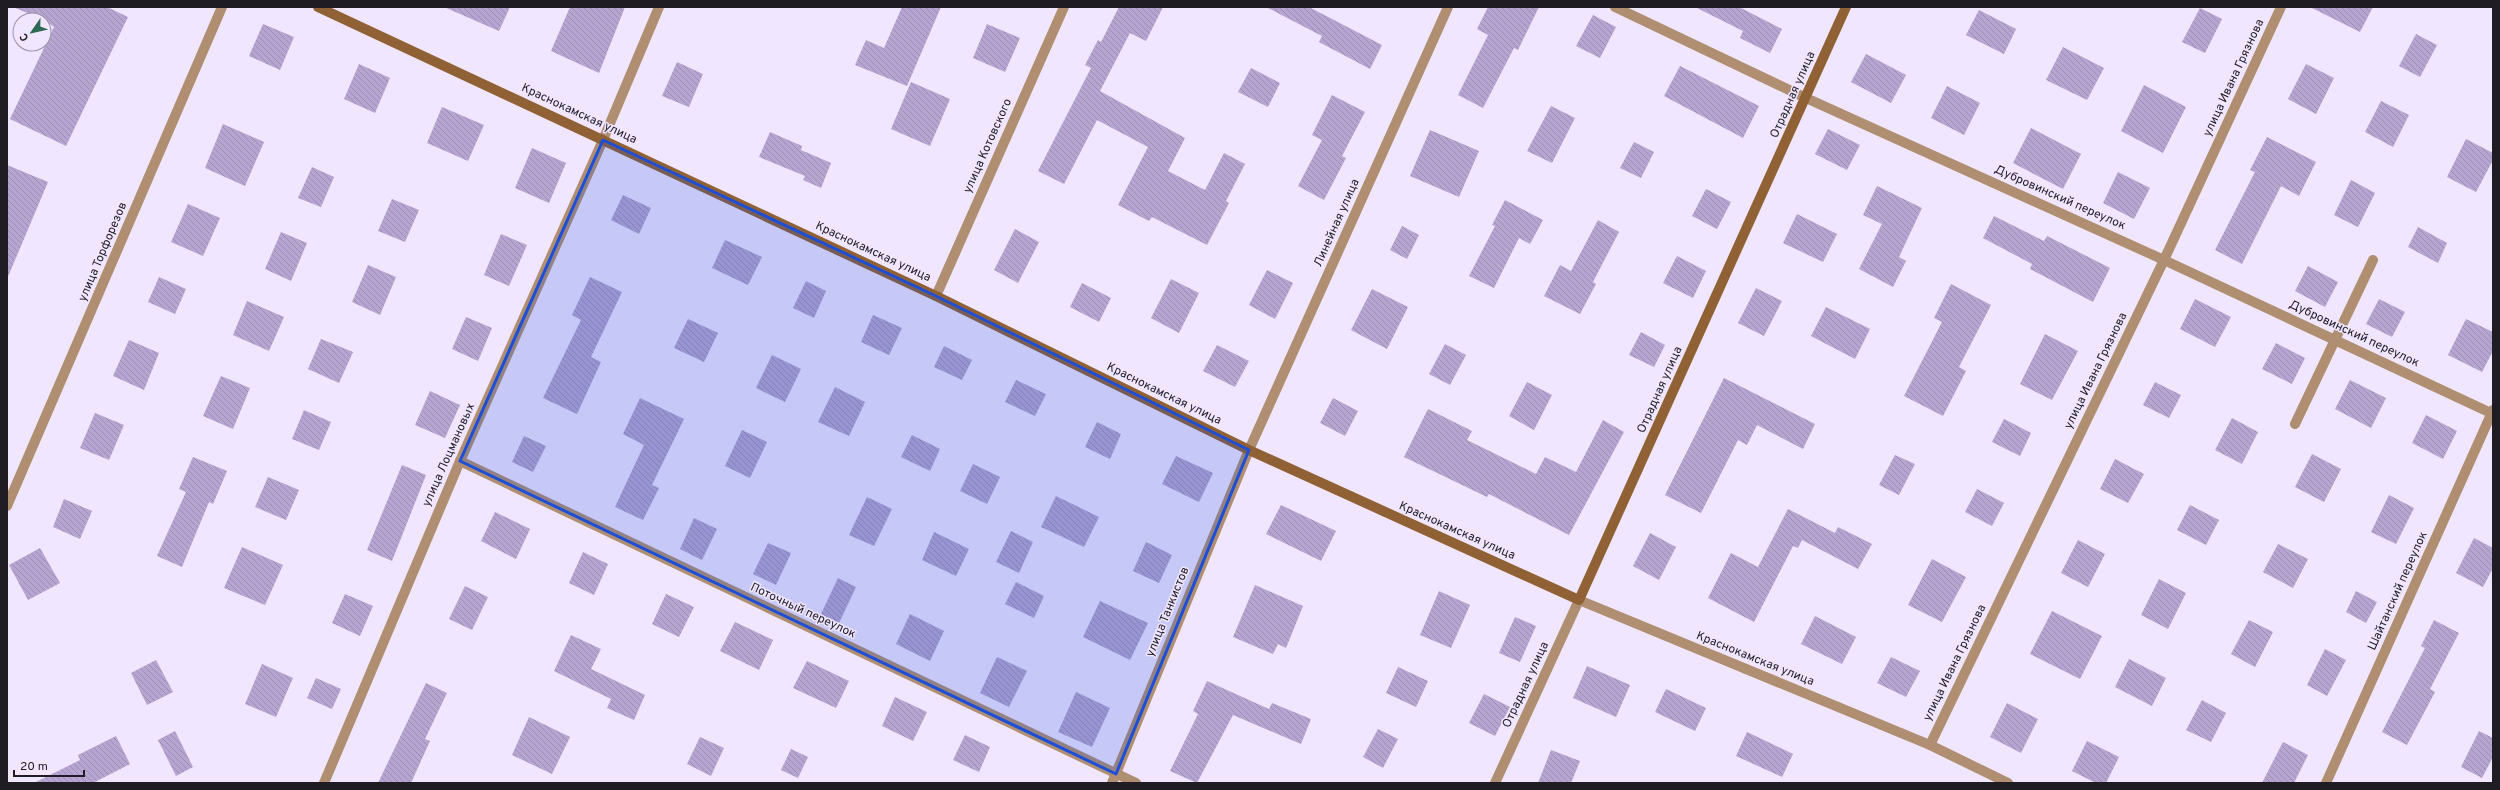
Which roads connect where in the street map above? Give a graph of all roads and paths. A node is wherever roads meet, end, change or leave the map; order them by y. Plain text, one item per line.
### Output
1 (222, 7) edge
2 (318, 7) edge
3 (659, 7) edge
4 (1064, 7) edge
5 (1448, 7) edge
6 (1616, 7) edge
7 (1846, 7) edge
8 (2281, 7) edge
9 (1806, 98) junction
10 (603, 140) junction
11 (2164, 260) junction
12 (2373, 260) dead end
13 (936, 296) junction
14 (2335, 340) junction
15 (2492, 412) edge
16 (2295, 424) dead end
17 (1249, 450) junction
18 (460, 461) junction
19 (7, 506) edge
20 (1579, 600) junction
21 (1930, 745) junction
22 (1114, 778) edge
23 (324, 783) edge
24 (1136, 783) edge
25 (1495, 783) edge
26 (2008, 783) edge
27 (2326, 783) edge

1 - 19 street, улица Торфорезов
2 - 10 street, Краснокамская улица
3 - 10 street, улица Лоцмановых
4 - 13 street, улица Котовского
5 - 17 street, Линейная улица
6 - 9 street, Дубровинский переулок
7 - 9 street, Отрадная улица
8 - 11 street, улица Ивана Грязнова
9 - 11 street, Дубровинский переулок
9 - 20 street, Отрадная улица
10 - 13 street, Краснокамская улица
10 - 18 street, улица Лоцмановых
11 - 14 street, Дубровинский переулок
11 - 21 street, улица Ивана Грязнова
12 - 14 street
13 - 17 street, Краснокамская улица
14 - 15 street, Дубровинский переулок
14 - 16 street
15 - 27 street, Шайтанский переулок
17 - 20 street, Краснокамская улица
17 - 22 street, улица Танкистов
18 - 22 street, Поточный переулок
18 - 23 street, улица Лоцмановых
20 - 21 street, Краснокамская улица
20 - 25 street, Отрадная улица
21 - 26 street, Краснокамская улица
22 - 24 street, Поточный переулок

